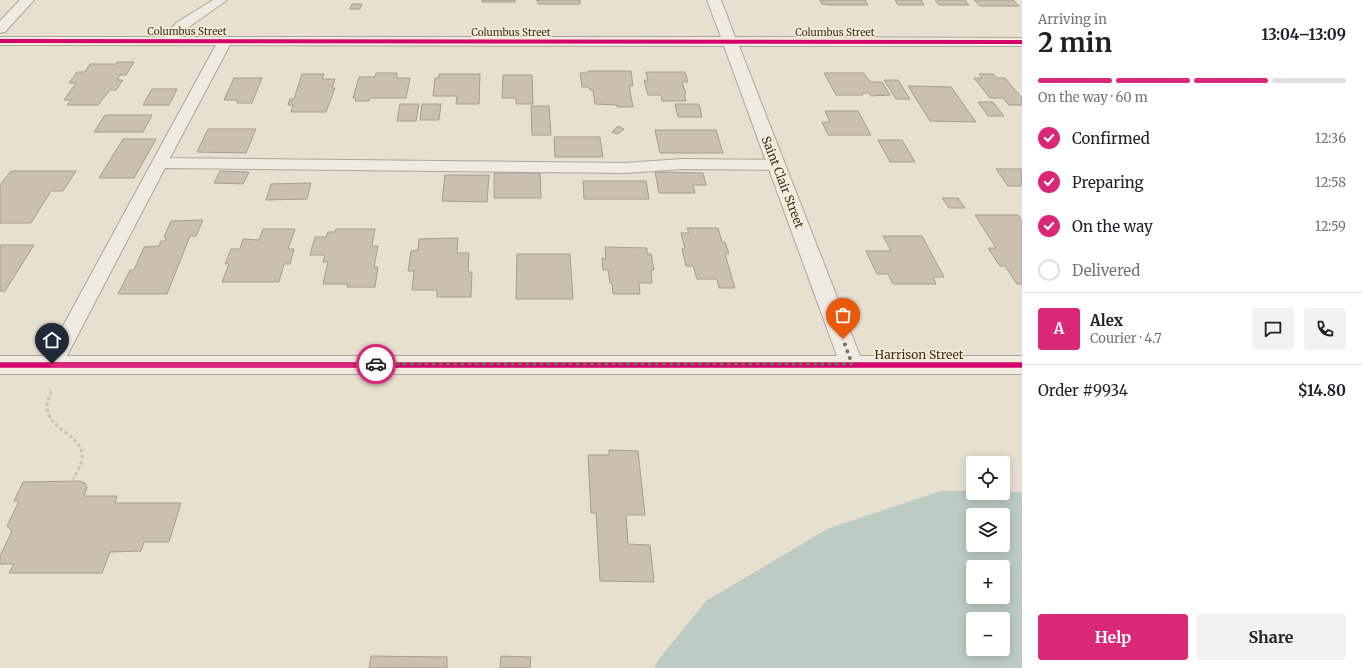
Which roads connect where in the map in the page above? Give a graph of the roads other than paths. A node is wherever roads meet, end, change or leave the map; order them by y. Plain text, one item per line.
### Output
1 (27, 0) edge
2 (221, 0) edge
3 (714, 0) edge
4 (0, 29) edge
5 (0, 41) edge
6 (168, 41) junction
7 (225, 41) junction
8 (730, 42) junction
9 (1022, 42) edge
10 (160, 163) junction
11 (777, 165) junction
12 (852, 364) junction
13 (1022, 365) edge
14 (1, 366) edge
15 (53, 375) junction

1 - 4 street
2 - 6 lane
3 - 8 street, Saint Clair Street
5 - 6 street, Columbus Street
6 - 7 street, Columbus Street
7 - 8 street, Columbus Street
7 - 10 lane
8 - 9 street, Columbus Street
8 - 11 street, Saint Clair Street
10 - 11 lane
10 - 15 lane
11 - 12 street, Saint Clair Street
12 - 13 street, Harrison Street
12 - 15 street, Harrison Street
14 - 15 street, Harrison Street

